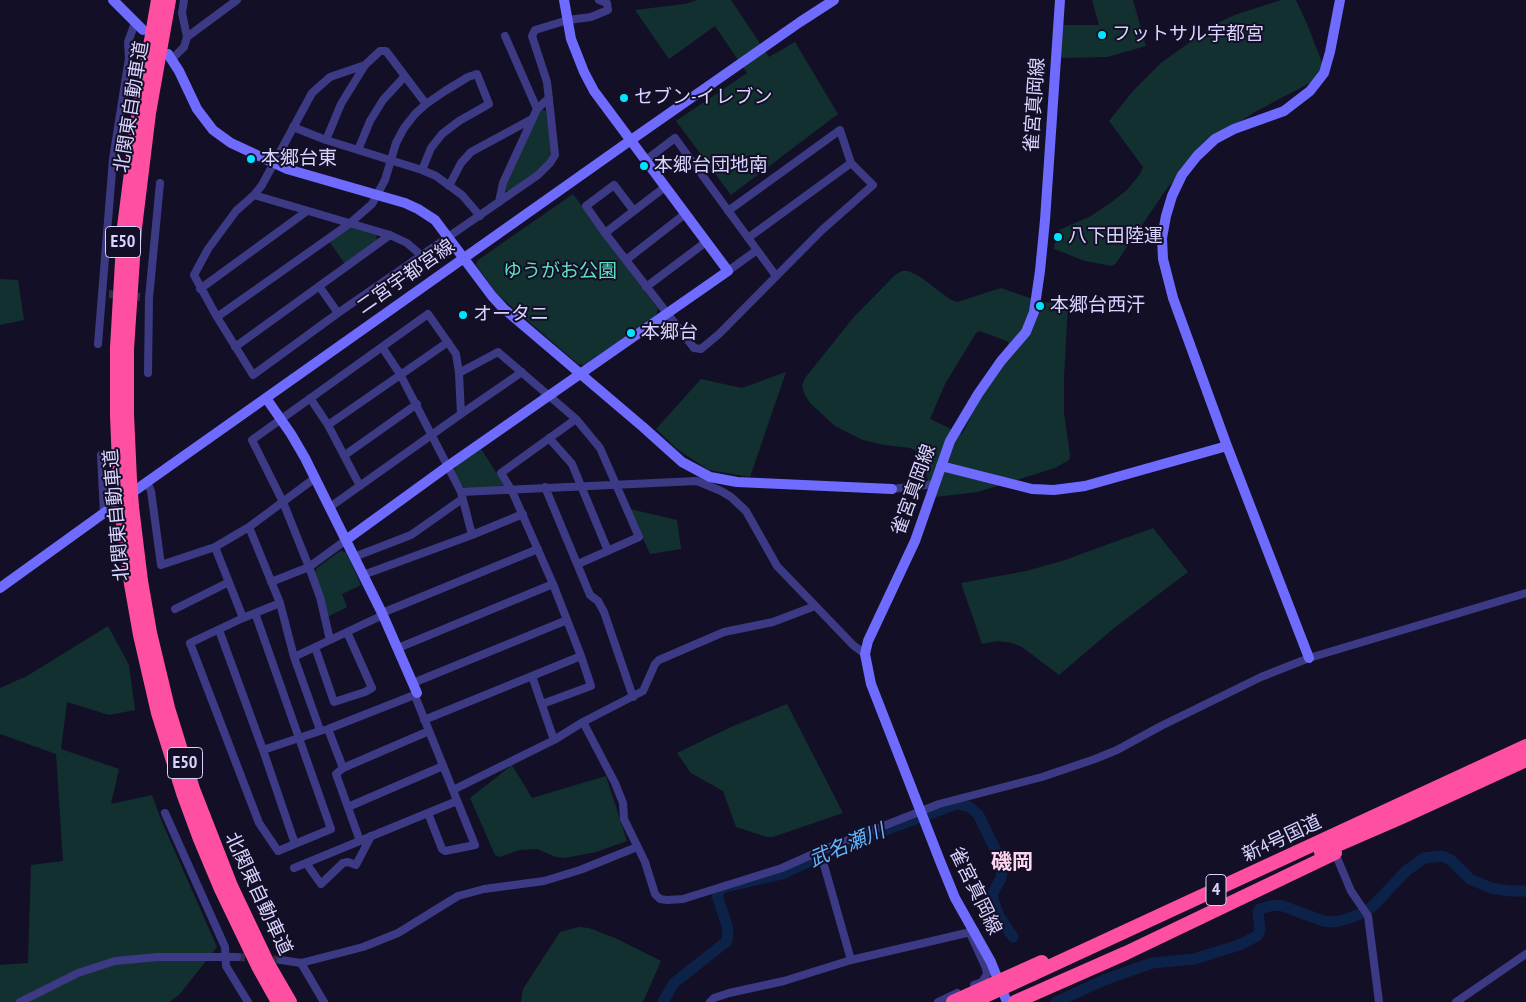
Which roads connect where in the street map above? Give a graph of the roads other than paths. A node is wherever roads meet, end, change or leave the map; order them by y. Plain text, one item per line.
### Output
1 (113, 0) edge
2 (158, 0) edge
3 (169, 0) edge
4 (184, 0) edge
5 (236, 0) edge
6 (564, 0) edge
7 (599, 0) edge
8 (834, 0) edge
9 (1060, 0) edge
10 (1340, 0) edge
11 (568, 20) junction
12 (139, 27) joint
13 (505, 36) dead end
14 (187, 37) junction
15 (170, 57) joint
16 (364, 65) junction
17 (406, 76) junction
18 (549, 98) junction
19 (426, 104) junction
20 (537, 109) junction
21 (532, 119) junction
22 (293, 127) junction
23 (326, 140) junction
24 (631, 140) junction
25 (358, 150) junction
26 (646, 160) junction
27 (391, 161) junction
28 (851, 163) junction
29 (274, 164) junction
30 (422, 170) junction
31 (160, 183) dead end
32 (450, 186) junction
33 (665, 187) junction
34 (254, 195) junction
35 (377, 195) junction
36 (499, 202) junction
37 (307, 211) junction
38 (634, 211) junction
39 (728, 211) junction
40 (685, 214) junction
41 (480, 216) junction
42 (349, 224) junction
43 (606, 233) junction
44 (390, 236) junction
45 (449, 238) junction
46 (748, 238) junction
47 (706, 242) junction
48 (757, 250) junction
49 (421, 255) junction
50 (464, 258) junction
51 (626, 260) junction
52 (728, 271) junction
53 (776, 276) junction
54 (319, 286) junction
55 (646, 287) junction
56 (200, 289) junction
57 (140, 297) tunnel mouth
58 (148, 298) junction
59 (338, 313) junction
60 (667, 315) junction
61 (217, 317) junction
62 (448, 342) junction
63 (98, 344) dead end
64 (235, 346) junction
65 (382, 347) junction
66 (522, 372) junction
67 (459, 373) junction
68 (148, 374) dead end
69 (400, 374) junction
70 (581, 374) junction
71 (550, 396) junction
72 (266, 398) junction
73 (310, 398) junction
74 (416, 404) junction
75 (461, 414) junction
76 (280, 419) junction
77 (576, 419) junction
78 (328, 425) junction
79 (432, 434) junction
80 (549, 438) junction
81 (1227, 446) junction
82 (101, 455) dead end
83 (345, 455) junction
84 (448, 466) junction
85 (941, 466) junction
86 (315, 478) junction
87 (731, 481) junction
88 (147, 482) junction
89 (125, 484) junction
90 (935, 484) junction
91 (617, 485) junction
92 (360, 486) junction
93 (581, 486) junction
94 (545, 487) junction
95 (892, 489) joint
96 (512, 491) junction
97 (462, 495) junction
98 (731, 497) junction
99 (283, 502) junction
100 (330, 507) junction
101 (127, 511) junction
102 (104, 514) junction
103 (523, 514) junction
104 (249, 527) junction
105 (472, 536) junction
106 (346, 540) junction
107 (215, 548) junction
108 (538, 549) junction
109 (608, 551) junction
110 (354, 557) junction
111 (578, 564) junction
112 (309, 567) junction
113 (363, 575) junction
114 (229, 582) junction
115 (271, 582) junction
116 (553, 584) junction
117 (1, 587) edge
118 (1526, 593) edge
119 (280, 603) junction
120 (815, 606) junction
121 (174, 609) dead end
122 (256, 613) junction
123 (382, 614) junction
124 (243, 618) junction
125 (567, 620) junction
126 (219, 630) junction
127 (347, 632) junction
128 (330, 640) junction
129 (314, 647) junction
130 (398, 648) junction
131 (865, 654) junction
132 (581, 656) junction
133 (294, 657) junction
134 (1309, 658) junction
135 (532, 676) junction
136 (415, 691) junction
137 (632, 696) junction
138 (542, 704) junction
139 (424, 720) junction
140 (583, 722) junction
141 (324, 729) junction
142 (429, 731) junction
143 (299, 738) junction
144 (554, 740) junction
145 (1526, 746) edge
146 (263, 750) junction
147 (1526, 760) edge
148 (443, 766) junction
149 (343, 768) junction
150 (453, 790) junction
151 (457, 800) junction
152 (348, 807) junction
153 (1402, 810) junction
154 (921, 811) junction
155 (428, 812) junction
156 (165, 813) dead end
157 (371, 836) junction
158 (360, 841) junction
159 (295, 844) junction
160 (637, 846) junction
161 (820, 851) junction
162 (1335, 853) junction
163 (306, 863) junction
164 (294, 868) dead end
165 (972, 932) junction
166 (1526, 954) edge
167 (226, 957) junction
168 (237, 958) tunnel mouth
169 (281, 960) tunnel mouth
170 (851, 960) junction
171 (301, 964) junction
172 (1035, 978) junction
173 (998, 981) junction
174 (20, 1002) edge
175 (248, 1002) edge
176 (278, 1002) edge
177 (290, 1002) edge
178 (324, 1002) edge
179 (710, 1002) edge
180 (938, 1002) edge
181 (953, 1002) edge
182 (972, 1002) edge
183 (994, 1002) edge
184 (1000, 1002) edge
185 (1007, 1002) edge
186 (1015, 1002) edge
187 (1379, 1002) edge
188 (1456, 1002) edge

1 - 12 street
2 - 89 highway, 北関東自動車道 / E50
3 - 89 highway, 北関東自動車道 / E50
4 - 14 street
5 - 14 street
6 - 11 street
7 - 11 street
8 - 24 street, 二宮宇都宮線
9 - 85 street, 雀宮真岡線
10 - 81 street
11 - 18 street
11 - 24 street
12 - 63 street
13 - 20 street
14 - 15 street
15 - 29 street
16 - 17 street
16 - 22 street
16 - 23 street
17 - 19 street
17 - 25 street
18 - 20 street
18 - 36 street
19 - 27 street
19 - 30 street
20 - 21 street
21 - 32 street
21 - 36 street
22 - 23 street
22 - 29 street
23 - 25 street
24 - 26 street
24 - 50 street, 二宮宇都宮線
25 - 27 street
26 - 33 street
26 - 39 street
27 - 30 street
27 - 35 street
28 - 39 street
28 - 46 street
28 - 53 street
29 - 34 street
29 - 35 street
30 - 32 street
31 - 58 street
32 - 41 street
33 - 38 street
33 - 40 street
34 - 37 street
34 - 56 street
35 - 42 street
35 - 45 street
36 - 41 street
37 - 42 street
37 - 56 street
38 - 43 street
38 - 43 street
39 - 46 street
40 - 47 street
40 - 51 street
41 - 45 street
42 - 44 street
42 - 61 street
43 - 51 street
44 - 49 street
44 - 54 street
45 - 49 street
45 - 50 street
46 - 48 street
47 - 52 street
47 - 55 street
48 - 52 street
48 - 53 street
49 - 59 street
50 - 70 street
50 - 72 street, 二宮宇都宮線
51 - 55 street
52 - 60 street
53 - 60 street
54 - 59 street
54 - 64 street
55 - 60 street
56 - 61 street
57 - 58 street
58 - 68 street
59 - 64 street
60 - 70 street
61 - 64 street
62 - 65 street
62 - 67 street
62 - 69 street
65 - 69 street
65 - 73 street
66 - 67 street
66 - 71 street
66 - 75 street
67 - 75 street
69 - 74 street
69 - 78 street
70 - 71 street
70 - 87 street
71 - 77 street
71 - 84 street
72 - 76 street
72 - 88 street, 二宮宇都宮線
73 - 76 street
73 - 78 street
74 - 79 street
74 - 83 street
75 - 79 street
76 - 86 street
76 - 99 street
77 - 80 street
77 - 91 street
78 - 83 street
79 - 84 street
79 - 92 street
80 - 93 street
80 - 96 street
81 - 85 street
81 - 134 street
82 - 102 street
83 - 92 street
84 - 97 street
84 - 106 street
85 - 90 street, 雀宮真岡線
86 - 99 street
86 - 100 street
87 - 95 street
87 - 98 street
88 - 102 street, 二宮宇都宮線
88 - 107 street
89 - 101 highway, 北関東自動車道 / E50, bridge
90 - 95 street
90 - 131 street, 雀宮真岡線
91 - 93 street
91 - 98 street
91 - 109 street
92 - 100 street
93 - 94 street
93 - 109 street
94 - 96 street
94 - 111 street
96 - 97 street
96 - 103 street
97 - 105 street
97 - 110 street
98 - 120 street
99 - 104 street
99 - 112 street
100 - 106 street
101 - 176 highway, 北関東自動車道 / E50
101 - 177 highway, 北関東自動車道 / E50
102 - 117 street, 二宮宇都宮線
103 - 105 street
103 - 108 street
104 - 107 street
104 - 115 street
105 - 113 street
106 - 110 street
106 - 112 street
107 - 114 street
108 - 116 street
108 - 123 street
109 - 111 street
110 - 113 street
111 - 137 street
112 - 115 street
112 - 128 street
113 - 123 street
114 - 121 street
114 - 124 street
115 - 119 street
116 - 125 street
116 - 130 street
118 - 134 street
119 - 122 street
119 - 133 street
120 - 131 street
120 - 137 street
122 - 124 street
122 - 143 street
123 - 127 street
123 - 130 street
124 - 126 street
125 - 132 street
125 - 136 street
126 - 146 street
126 - 159 street
127 - 128 street
127 - 129 street
128 - 129 street
129 - 133 street
130 - 136 street
131 - 154 street, 雀宮真岡線
132 - 135 street
132 - 138 street
133 - 141 street
134 - 154 street
135 - 138 street
135 - 139 street
136 - 139 street
136 - 141 street
137 - 140 street
138 - 144 street
139 - 142 street
140 - 144 street
140 - 160 street
141 - 143 street
141 - 149 street
142 - 148 street
142 - 149 street
143 - 146 street
143 - 159 street
144 - 150 street
145 - 153 highway, 新4号国道 / 4
146 - 159 street
147 - 153 highway, 新4号国道 / 4
148 - 150 street
148 - 152 street
149 - 152 street
150 - 151 street
151 - 155 street
151 - 155 street
152 - 158 street
153 - 162 highway
153 - 172 highway, 新4号国道 / 4
153 - 173 highway
154 - 161 street
154 - 165 street, 雀宮真岡線
155 - 157 street
156 - 167 street
157 - 158 street
157 - 163 street
158 - 163 street
160 - 161 street
160 - 171 street
161 - 170 street
162 - 186 highway
162 - 187 street
163 - 164 street
165 - 170 street
165 - 173 street, 雀宮真岡線
165 - 180 street
166 - 188 street
167 - 168 street
167 - 174 street
167 - 175 street
169 - 171 street
170 - 179 street
171 - 178 street
172 - 182 highway, 新4号国道 / 4, bridge
172 - 183 highway, 新4号国道 / 4
173 - 181 highway
173 - 184 street, 雀宮真岡線
173 - 185 street, 雀宮真岡線

